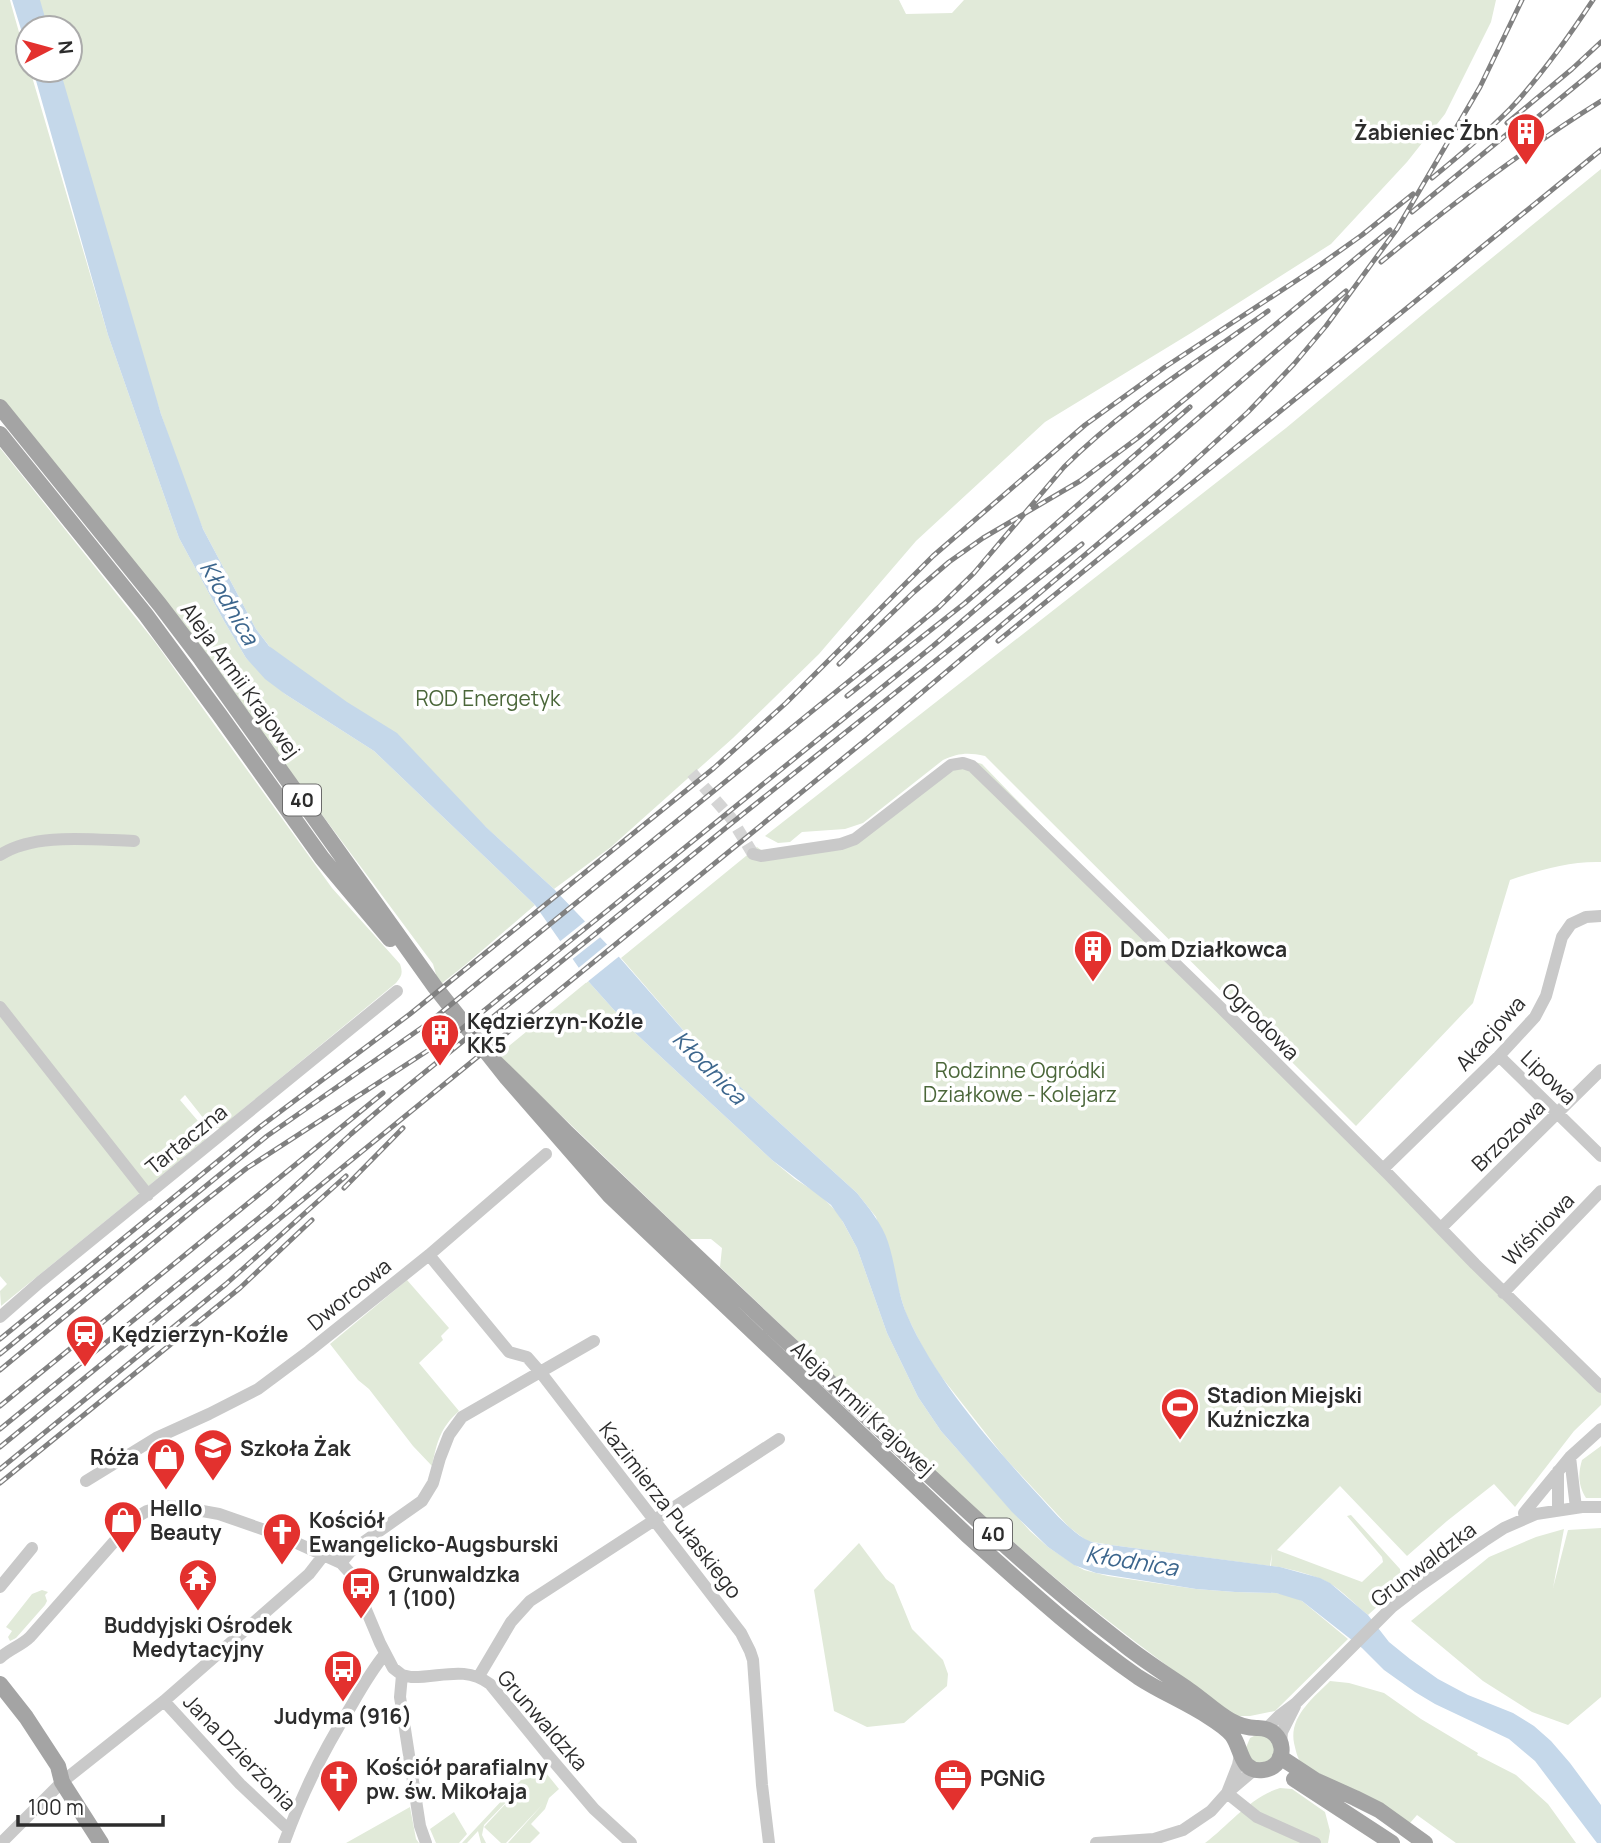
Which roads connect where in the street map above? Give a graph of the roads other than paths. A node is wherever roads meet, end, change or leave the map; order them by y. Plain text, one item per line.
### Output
1 (0, 407) edge
2 (0, 434) edge
3 (134, 841) dead end
4 (0, 855) edge
5 (757, 855) dead end
6 (1601, 916) edge
7 (435, 987) junction
8 (397, 991) dead end
9 (0, 1007) edge
10 (1499, 1056) junction
11 (492, 1059) junction
12 (1601, 1070) edge
13 (1558, 1113) junction
14 (546, 1154) dead end
15 (1601, 1156) edge
16 (1383, 1169) junction
17 (1601, 1191) edge
18 (148, 1195) junction
19 (1441, 1228) junction
20 (429, 1255) junction
21 (1503, 1293) junction
22 (0, 1317) edge
23 (594, 1341) dead end
24 (541, 1373) junction
25 (1601, 1387) edge
26 (1601, 1429) edge
27 (779, 1439) dead end
28 (1570, 1457) junction
29 (1558, 1471) junction
30 (86, 1481) dead end
31 (1601, 1507) edge
32 (1576, 1508) junction
33 (1558, 1510) junction
34 (1525, 1518) junction
35 (654, 1520) junction
36 (32, 1548) dead end
37 (323, 1556) junction
38 (341, 1563) junction
39 (0, 1587) edge
40 (386, 1654) junction
41 (0, 1658) edge
42 (398, 1671) junction
43 (478, 1676) junction
44 (0, 1685) edge
45 (362, 1686) junction
46 (0, 1701) edge
47 (164, 1701) junction
48 (1296, 1703) junction
49 (1260, 1729) junction
50 (1240, 1752) junction
51 (1278, 1756) junction
52 (1254, 1770) junction
53 (62, 1782) junction
54 (1227, 1793) junction
55 (289, 1830) junction
56 (1, 1843) edge
57 (102, 1843) edge
58 (284, 1843) edge
59 (426, 1843) edge
60 (631, 1843) edge
61 (769, 1843) edge
62 (1096, 1843) edge
63 (1315, 1843) edge
64 (1392, 1843) edge
65 (1425, 1843) edge

1 - 7 main road, Aleja Armii Krajowej / 40
2 - 7 main road, Aleja Armii Krajowej / 40
3 - 4 street
5 - 16 street, Ogrodowa
6 - 10 street, Akacjowa
7 - 11 main road, Aleja Armii Krajowej / 40
8 - 18 street, Tartaczna
9 - 18 street
10 - 13 street, Lipowa
10 - 16 street, Akacjowa
11 - 49 main road, Aleja Armii Krajowej / 40
11 - 50 main road, Aleja Armii Krajowej / 40
12 - 13 street, Brzozowa
13 - 15 street, Lipowa
13 - 19 street, Brzozowa
14 - 20 street, Dworcowa
16 - 19 street, Ogrodowa
17 - 21 street, Wiśniowa
18 - 22 street, Tartaczna
19 - 21 street, Ogrodowa
20 - 24 street, Kazimierza Pułaskiego
20 - 30 street, Dworcowa
21 - 25 street, Ogrodowa
23 - 24 street
24 - 35 street, Kazimierza Pułaskiego
24 - 38 street
26 - 28 street
27 - 35 street
28 - 29 street
28 - 32 street
29 - 33 street
29 - 34 street
31 - 32 street, Grunwaldzka
32 - 33 street, Grunwaldzka
33 - 34 street, Grunwaldzka
34 - 48 street, Grunwaldzka
35 - 43 street
35 - 61 street, Kazimierza Pułaskiego
36 - 39 street
37 - 38 street
37 - 41 street
37 - 47 street
38 - 40 street
40 - 42 street
40 - 45 street
42 - 43 street, Grunwaldzka
42 - 45 street
42 - 59 street
43 - 60 street, Grunwaldzka
44 - 53 main road
45 - 55 street
46 - 53 main road
47 - 53 street
47 - 55 street, Jana Dzierżonia
48 - 49 street, Grunwaldzka
48 - 51 street, Grunwaldzka
49 - 50 main road
49 - 51 main road, Aleja Armii Krajowej / 40
50 - 52 main road, Aleja Armii Krajowej / 40
50 - 54 street
51 - 52 main road
51 - 64 main road, Aleja Armii Krajowej / 40
51 - 65 main road, Aleja Armii Krajowej / 40
52 - 54 street
53 - 56 street
53 - 57 main road
54 - 62 street
54 - 63 street
55 - 58 street

